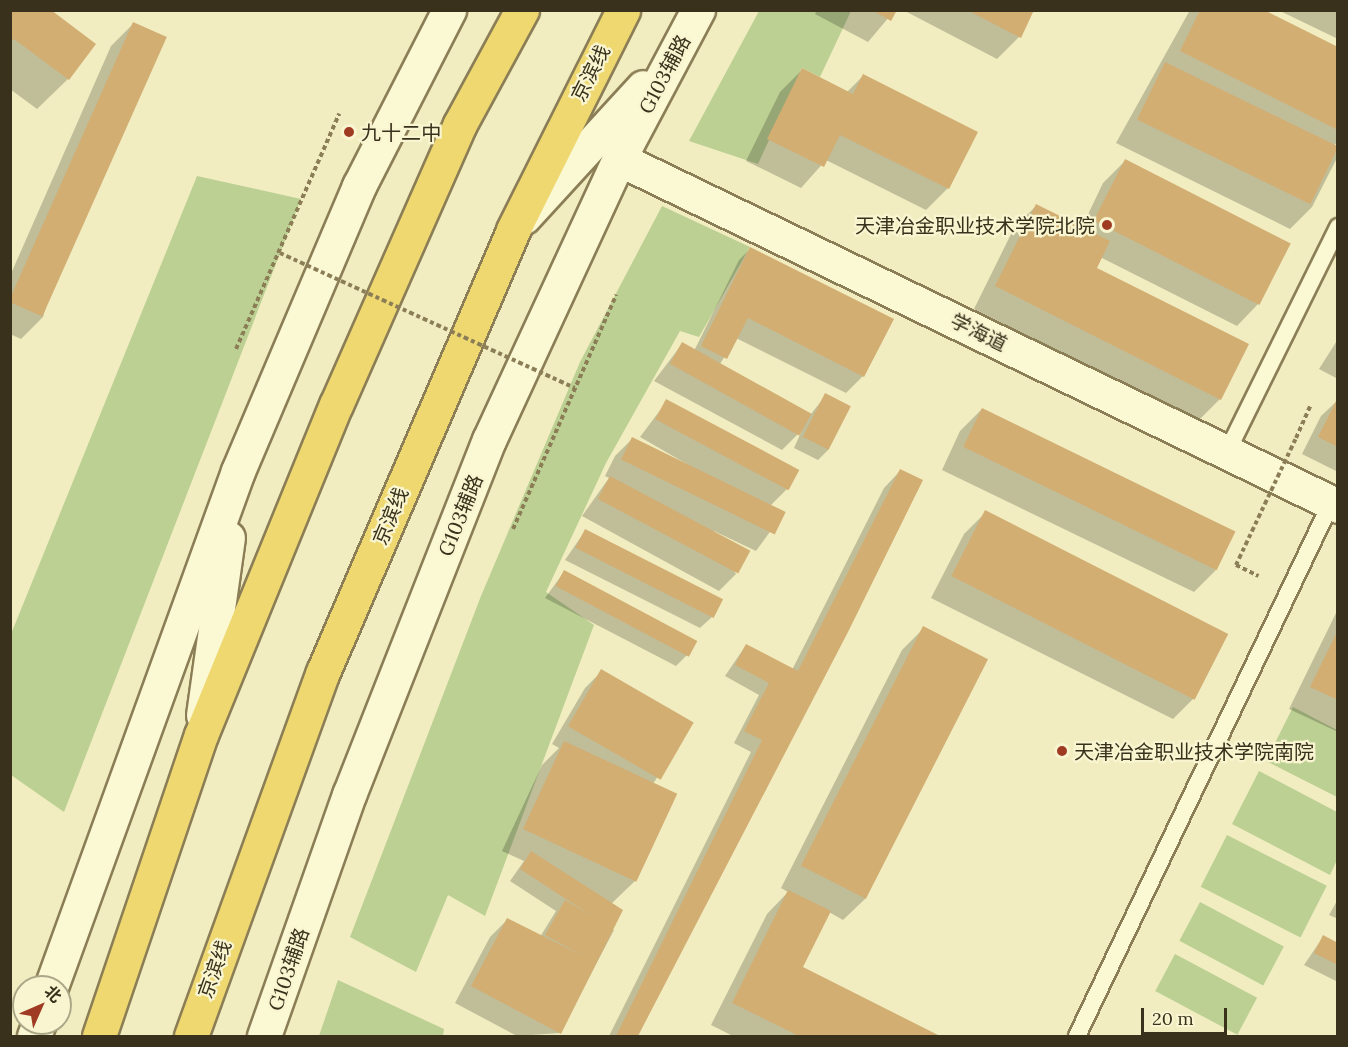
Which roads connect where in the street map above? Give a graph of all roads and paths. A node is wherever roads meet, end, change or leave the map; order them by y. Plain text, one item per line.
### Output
1 (448, 10) edge
2 (522, 10) edge
3 (623, 10) edge
4 (698, 10) edge
5 (671, 56) junction
6 (339, 114) dead end
7 (619, 159) junction
8 (1338, 227) edge
9 (513, 230) junction
10 (280, 253) junction
11 (616, 295) dead end
12 (236, 349) dead end
13 (575, 388) junction
14 (1311, 405) dead end
15 (1227, 452) junction
16 (237, 471) junction
17 (1334, 504) edge
18 (513, 529) dead end
19 (1259, 576) dead end
20 (201, 735) junction
21 (55, 975) edge
22 (99, 1036) edge
23 (191, 1036) edge
24 (264, 1036) edge
25 (1077, 1036) edge

1 - 16 street
2 - 20 highway
3 - 9 highway, 京滨线
4 - 5 street, G103辅路
5 - 7 street, G103辅路
5 - 9 street
6 - 10 path
7 - 15 street, 学海道
7 - 24 street, G103辅路
8 - 15 lane
9 - 23 highway, 京滨线
10 - 12 path
10 - 13 path, bridge
11 - 13 path
13 - 18 path
14 - 19 path, bridge
15 - 17 street, 学海道
16 - 20 street
16 - 21 street
17 - 25 lane
20 - 22 highway

